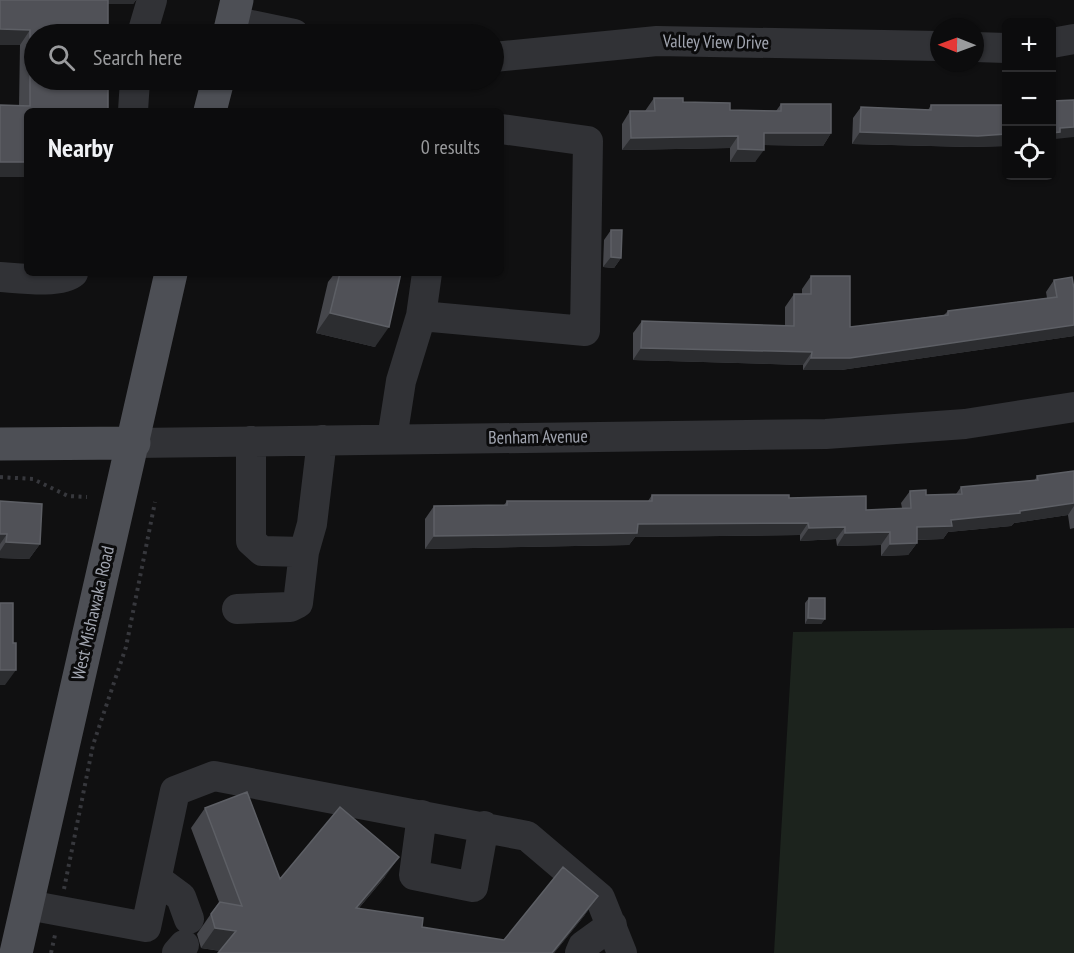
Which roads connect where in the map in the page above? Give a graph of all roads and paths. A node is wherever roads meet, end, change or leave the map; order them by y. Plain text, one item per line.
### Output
1 (152, 0) edge
2 (233, 19) edge
3 (145, 24) edge
4 (253, 24) edge
5 (1074, 39) edge
6 (1056, 42) edge
7 (930, 46) edge
8 (984, 47) edge
9 (1002, 48) edge
10 (504, 56) edge
11 (135, 90) edge
12 (215, 90) edge
13 (134, 108) edge
14 (211, 108) edge
15 (504, 129) edge
16 (0, 276) edge
17 (70, 276) edge
18 (170, 276) edge
19 (427, 276) edge
20 (421, 316) junction
21 (1074, 407) edge
22 (392, 439) junction
23 (322, 440) junction
24 (251, 441) junction
25 (134, 443) junction
26 (0, 444) edge
27 (0, 477) edge
28 (87, 497) dead end
29 (155, 502) dead end
30 (304, 552) junction
31 (237, 609) dead end
32 (422, 815) junction
33 (484, 826) junction
34 (158, 880) junction
35 (28, 905) junction
36 (60, 911) junction
37 (612, 925) junction
38 (183, 939) edge
39 (143, 940) edge
40 (16, 953) edge
41 (51, 953) edge
42 (580, 953) edge
43 (622, 953) edge

1 - 3 street
2 - 4 street
5 - 6 street
7 - 10 street, Valley View Drive
8 - 9 street
11 - 13 street
12 - 14 main road
15 - 20 street
16 - 17 street
18 - 25 main road, West Mishawaka Road
19 - 20 street
20 - 22 street
21 - 22 street, Benham Avenue
22 - 23 street, Benham Avenue
23 - 24 street, Benham Avenue
23 - 30 street
24 - 25 street, Benham Avenue
24 - 30 street
25 - 26 main road, Benham Avenue
25 - 35 main road, West Mishawaka Road
27 - 28 path
29 - 36 path
30 - 31 street
32 - 33 street
32 - 33 street
32 - 34 street
33 - 37 street
34 - 38 street
34 - 39 street
35 - 36 street
35 - 40 main road, West Mishawaka Road
36 - 39 street
36 - 41 path
37 - 42 street
37 - 43 street

